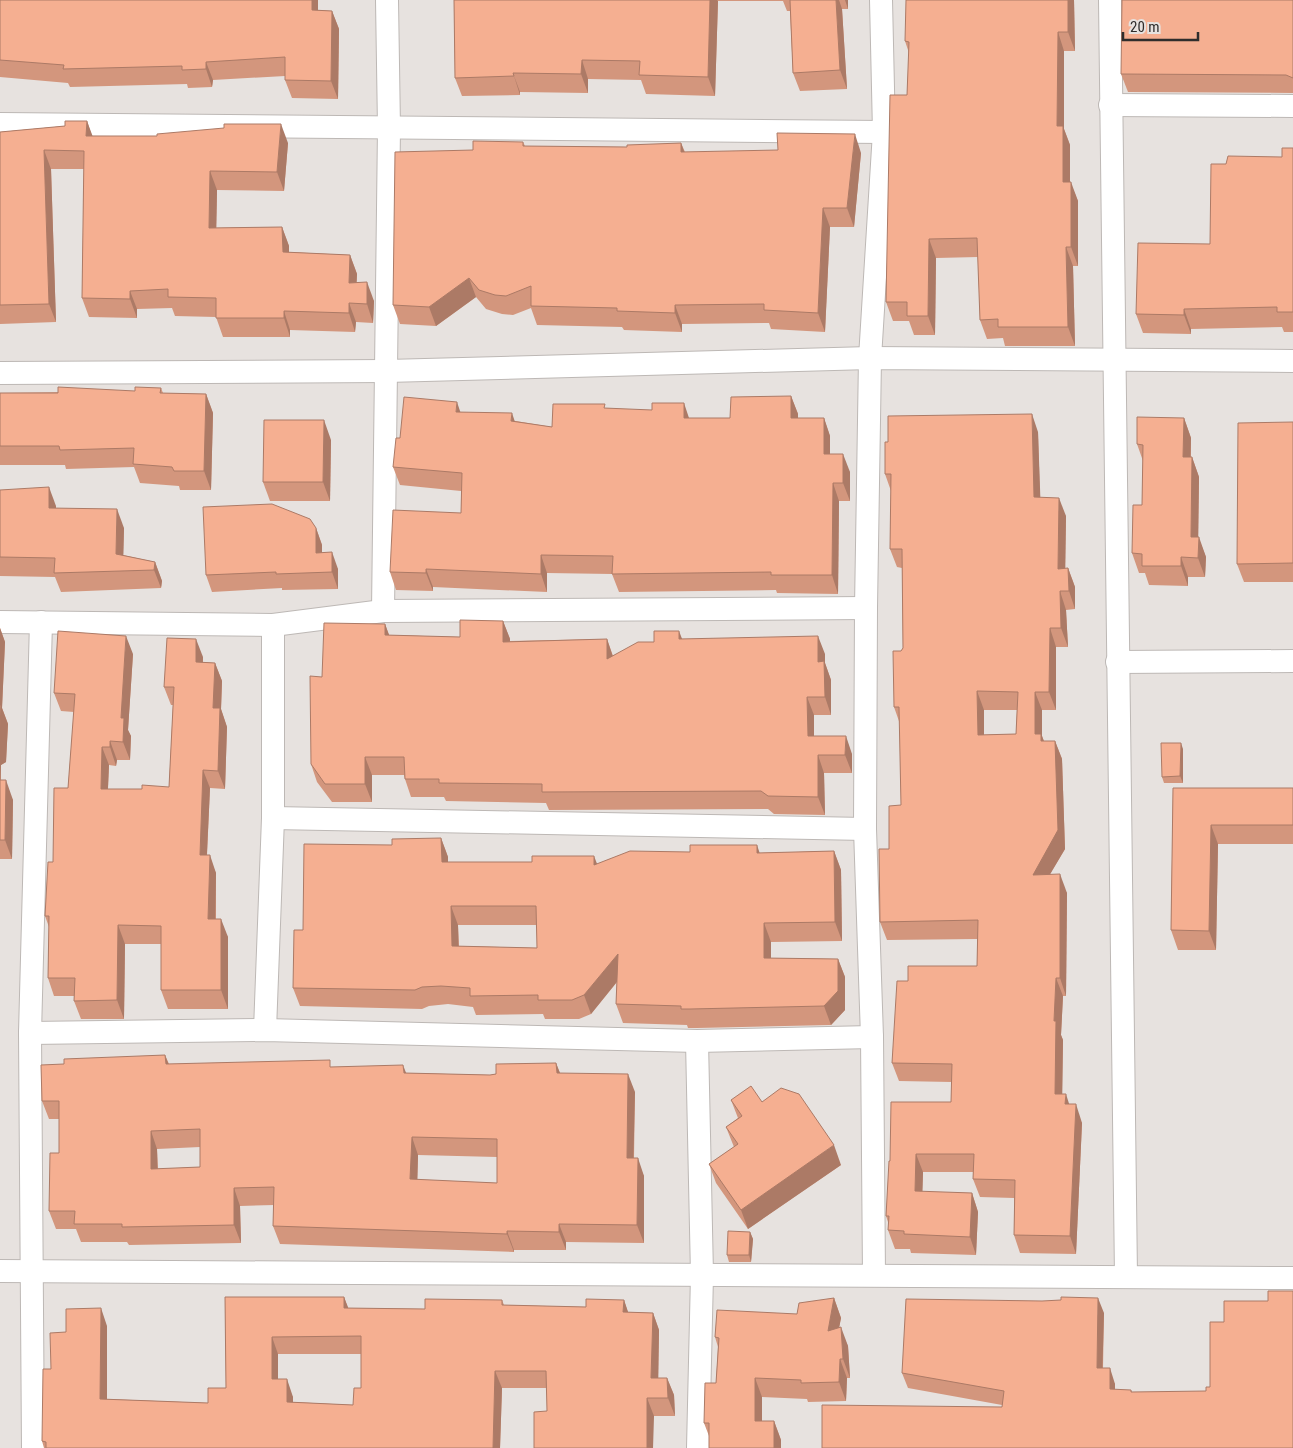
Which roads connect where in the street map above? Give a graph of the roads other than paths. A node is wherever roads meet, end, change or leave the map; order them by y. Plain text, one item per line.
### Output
1 (387, 0) edge
2 (881, 0) edge
3 (1110, 0) edge
4 (1110, 105) junction
5 (1293, 106) edge
6 (0, 124) edge
7 (389, 128) junction
8 (884, 132) junction
9 (870, 358) junction
10 (1116, 361) junction
11 (1293, 361) edge
12 (388, 371) junction
13 (0, 374) edge
14 (866, 608) junction
15 (383, 611) junction
16 (0, 622) edge
17 (40, 622) junction
18 (273, 625) junction
19 (1293, 661) edge
20 (1117, 662) junction
21 (273, 818) junction
22 (865, 829) junction
23 (265, 1030) junction
24 (30, 1033) junction
25 (872, 1037) junction
26 (698, 1041) junction
27 (33, 1270) junction
28 (0, 1271) edge
29 (702, 1275) junction
30 (874, 1275) junction
31 (1126, 1277) junction
32 (1293, 1278) edge
33 (33, 1448) edge
34 (698, 1448) edge

1 - 7 street
2 - 8 street
3 - 4 street
4 - 5 street
4 - 10 street
6 - 7 street
7 - 8 street
7 - 12 street
8 - 9 street
9 - 10 street
9 - 12 street
9 - 14 street
10 - 11 street
10 - 20 street
12 - 13 street
12 - 15 street
14 - 15 street
14 - 22 street
15 - 18 street
16 - 17 street
17 - 18 street
17 - 24 street
18 - 21 street
19 - 20 street
20 - 31 street
21 - 22 street
21 - 23 street
22 - 25 street
23 - 24 street
23 - 26 street
24 - 27 street
25 - 26 street
25 - 30 street
26 - 29 street
27 - 28 street
27 - 29 street
27 - 33 street
29 - 30 street
29 - 34 street
30 - 31 street
31 - 32 street

